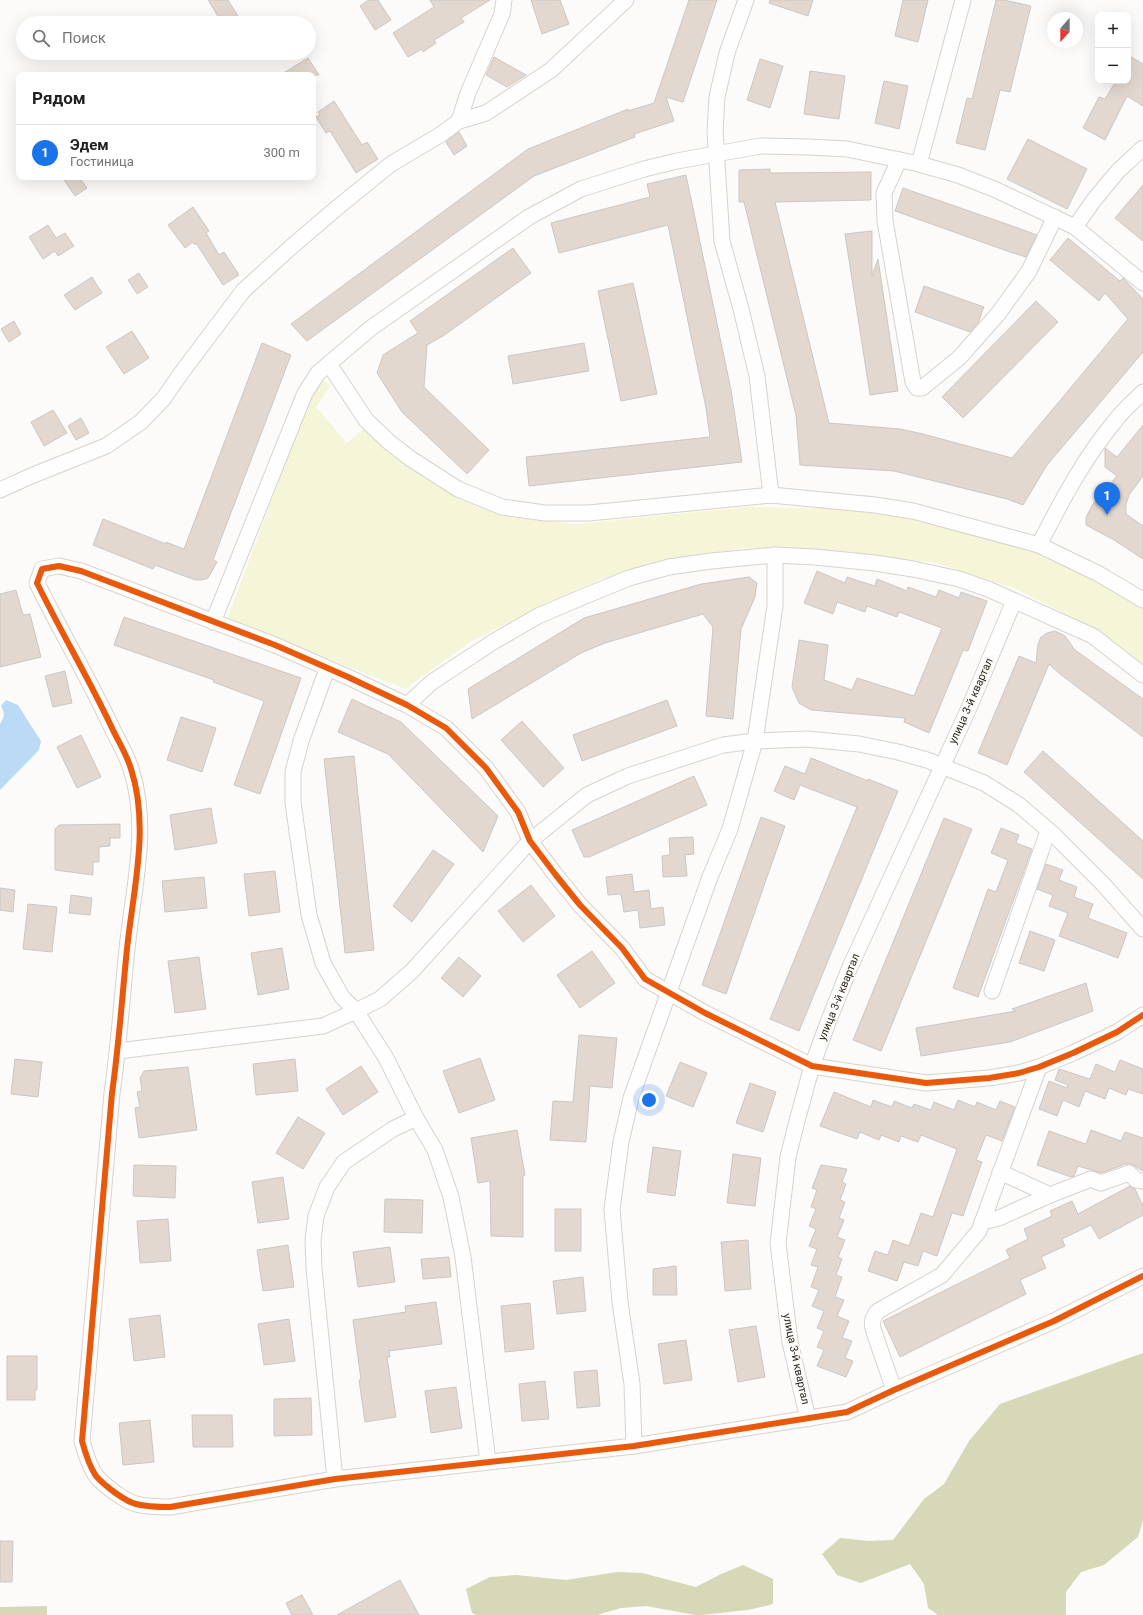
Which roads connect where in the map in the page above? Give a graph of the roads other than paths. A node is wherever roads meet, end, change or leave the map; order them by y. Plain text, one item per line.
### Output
1 (504, 0) edge
2 (626, 0) edge
3 (746, 0) edge
4 (963, 0) edge
5 (459, 121) junction
6 (1143, 148) edge
7 (717, 153) junction
8 (899, 160) junction
9 (919, 164) junction
10 (1055, 217) junction
11 (1075, 226) junction
12 (1143, 282) edge
13 (329, 364) junction
14 (1143, 392) edge
15 (0, 490) edge
16 (771, 495) junction
17 (1039, 544) junction
18 (775, 555) junction
19 (1143, 600) edge
20 (1014, 601) junction
21 (213, 622) junction
22 (327, 669) junction
23 (1143, 675) edge
24 (407, 705) junction
25 (755, 741) junction
26 (942, 766) junction
27 (1048, 830) junction
28 (530, 841) junction
29 (1143, 929) edge
30 (992, 991) dead end
31 (670, 994) junction
32 (356, 1011) junction
33 (1143, 1015) edge
34 (118, 1051) junction
35 (812, 1066) junction
36 (1039, 1067) junction
37 (416, 1118) junction
38 (1000, 1172) junction
39 (1143, 1181) edge
40 (1050, 1195) junction
41 (982, 1222) junction
42 (1143, 1276) edge
43 (894, 1390) junction
44 (808, 1419) junction
45 (634, 1446) junction
46 (488, 1462) junction
47 (335, 1479) junction

1 - 5 street
2 - 5 street
3 - 7 street
4 - 9 street
5 - 15 street
6 - 11 street
7 - 8 street
7 - 13 street
7 - 16 street
8 - 9 street
8 - 10 street
9 - 10 street
10 - 11 street
11 - 12 street
13 - 16 street
13 - 21 street
14 - 17 street
16 - 17 street
17 - 19 street
18 - 20 street
18 - 24 street
18 - 25 street
20 - 23 street
20 - 26 street, улица 3-й квартал
21 - 22 street
21 - 34 street
22 - 24 street
22 - 32 street
24 - 28 street
25 - 26 street
25 - 28 street
25 - 31 street
26 - 27 street
26 - 35 street, улица 3-й квартал
27 - 29 street
27 - 30 street
28 - 31 street
28 - 32 street
31 - 35 street
31 - 45 street
32 - 34 street
32 - 37 street
33 - 36 street
34 - 47 street
35 - 36 street
35 - 44 street, улица 3-й квартал
36 - 38 street
37 - 46 street
37 - 47 street
38 - 40 street
38 - 41 street
39 - 40 street
40 - 41 street
41 - 43 street
42 - 43 street
43 - 44 street
44 - 45 street
45 - 46 street
46 - 47 street

